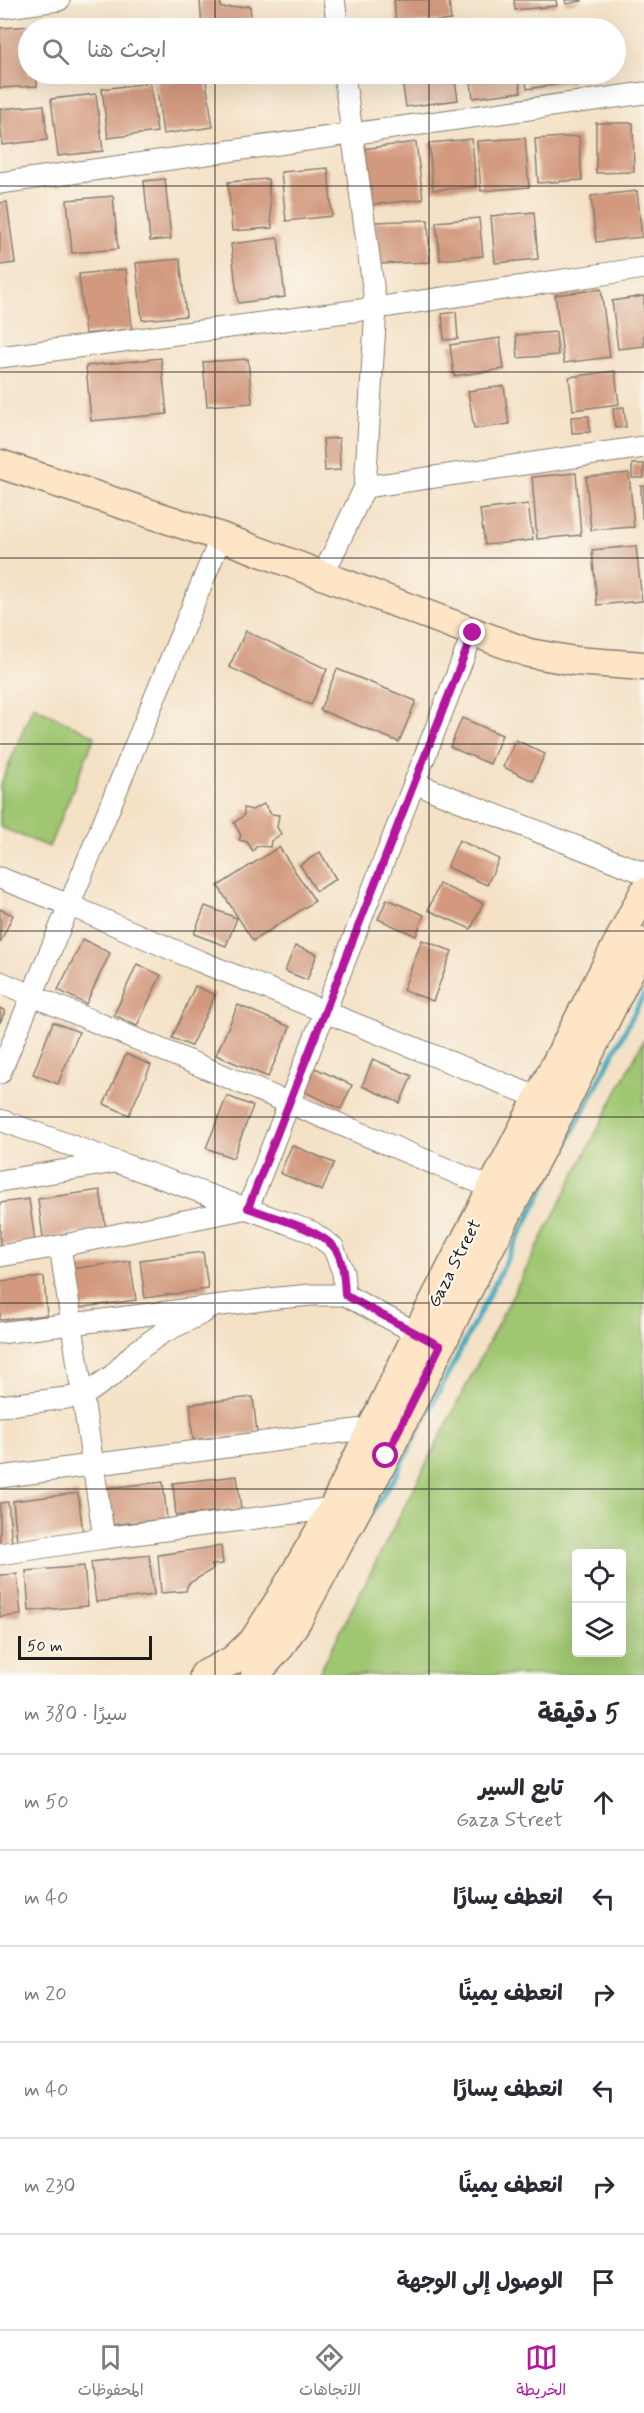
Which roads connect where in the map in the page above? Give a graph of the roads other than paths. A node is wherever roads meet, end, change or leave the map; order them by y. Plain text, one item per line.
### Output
1 (59, 0) edge
2 (334, 0) edge
3 (0, 9) edge
4 (337, 18) edge
5 (345, 84) edge
6 (644, 93) edge
7 (351, 132) junction
8 (0, 183) edge
9 (644, 268) edge
10 (376, 308) junction
11 (0, 357) edge
12 (644, 447) edge
13 (0, 464) edge
14 (365, 487) junction
15 (220, 537) junction
16 (322, 577) junction
17 (473, 633) junction
18 (644, 666) edge
19 (414, 783) junction
20 (644, 873) edge
21 (0, 878) edge
22 (644, 892) edge
23 (69, 905) junction
24 (644, 942) edge
25 (0, 982) edge
26 (32, 994) junction
27 (325, 1012) junction
28 (0, 1073) edge
29 (539, 1098) junction
30 (289, 1102) junction
31 (0, 1120) edge
32 (119, 1161) junction
33 (0, 1181) edge
34 (492, 1188) junction
35 (248, 1208) junction
36 (60, 1246) junction
37 (0, 1256) edge
38 (345, 1295) junction
39 (219, 1305) junction
40 (72, 1324) junction
41 (0, 1333) edge
42 (429, 1339) junction
43 (83, 1396) junction
44 (0, 1406) edge
45 (371, 1428) junction
46 (93, 1464) junction
47 (0, 1477) edge
48 (333, 1508) junction
49 (104, 1538) junction
50 (0, 1554) edge
51 (204, 1675) edge
52 (255, 1675) edge

1 - 3 street
2 - 4 street
5 - 7 street
6 - 7 street
7 - 8 street
7 - 10 street
9 - 10 street
10 - 11 street
10 - 14 street
12 - 14 street
13 - 15 main road
14 - 16 street
15 - 16 main road
15 - 23 street
16 - 17 main road
17 - 18 main road
17 - 19 street
19 - 20 street
19 - 27 street
21 - 23 street
22 - 29 main road, Gaza Street
23 - 26 street
23 - 27 street
24 - 42 main road, Gaza Street
25 - 26 street
26 - 28 street
26 - 30 street
27 - 29 street
27 - 30 street
29 - 34 main road, Gaza Street
30 - 34 street
30 - 35 street
31 - 32 street
32 - 33 street
32 - 35 street
34 - 42 main road, Gaza Street
35 - 36 street
35 - 38 street
36 - 37 street
36 - 40 street
38 - 39 street
38 - 42 street
39 - 40 street
39 - 43 street
40 - 41 street
40 - 43 street
42 - 45 main road, Gaza Street
42 - 52 main road, Gaza Street
43 - 44 street
43 - 46 street
45 - 46 street
45 - 48 main road, Gaza Street
46 - 47 street
46 - 49 street
48 - 49 street
48 - 51 main road, Gaza Street
49 - 50 street

